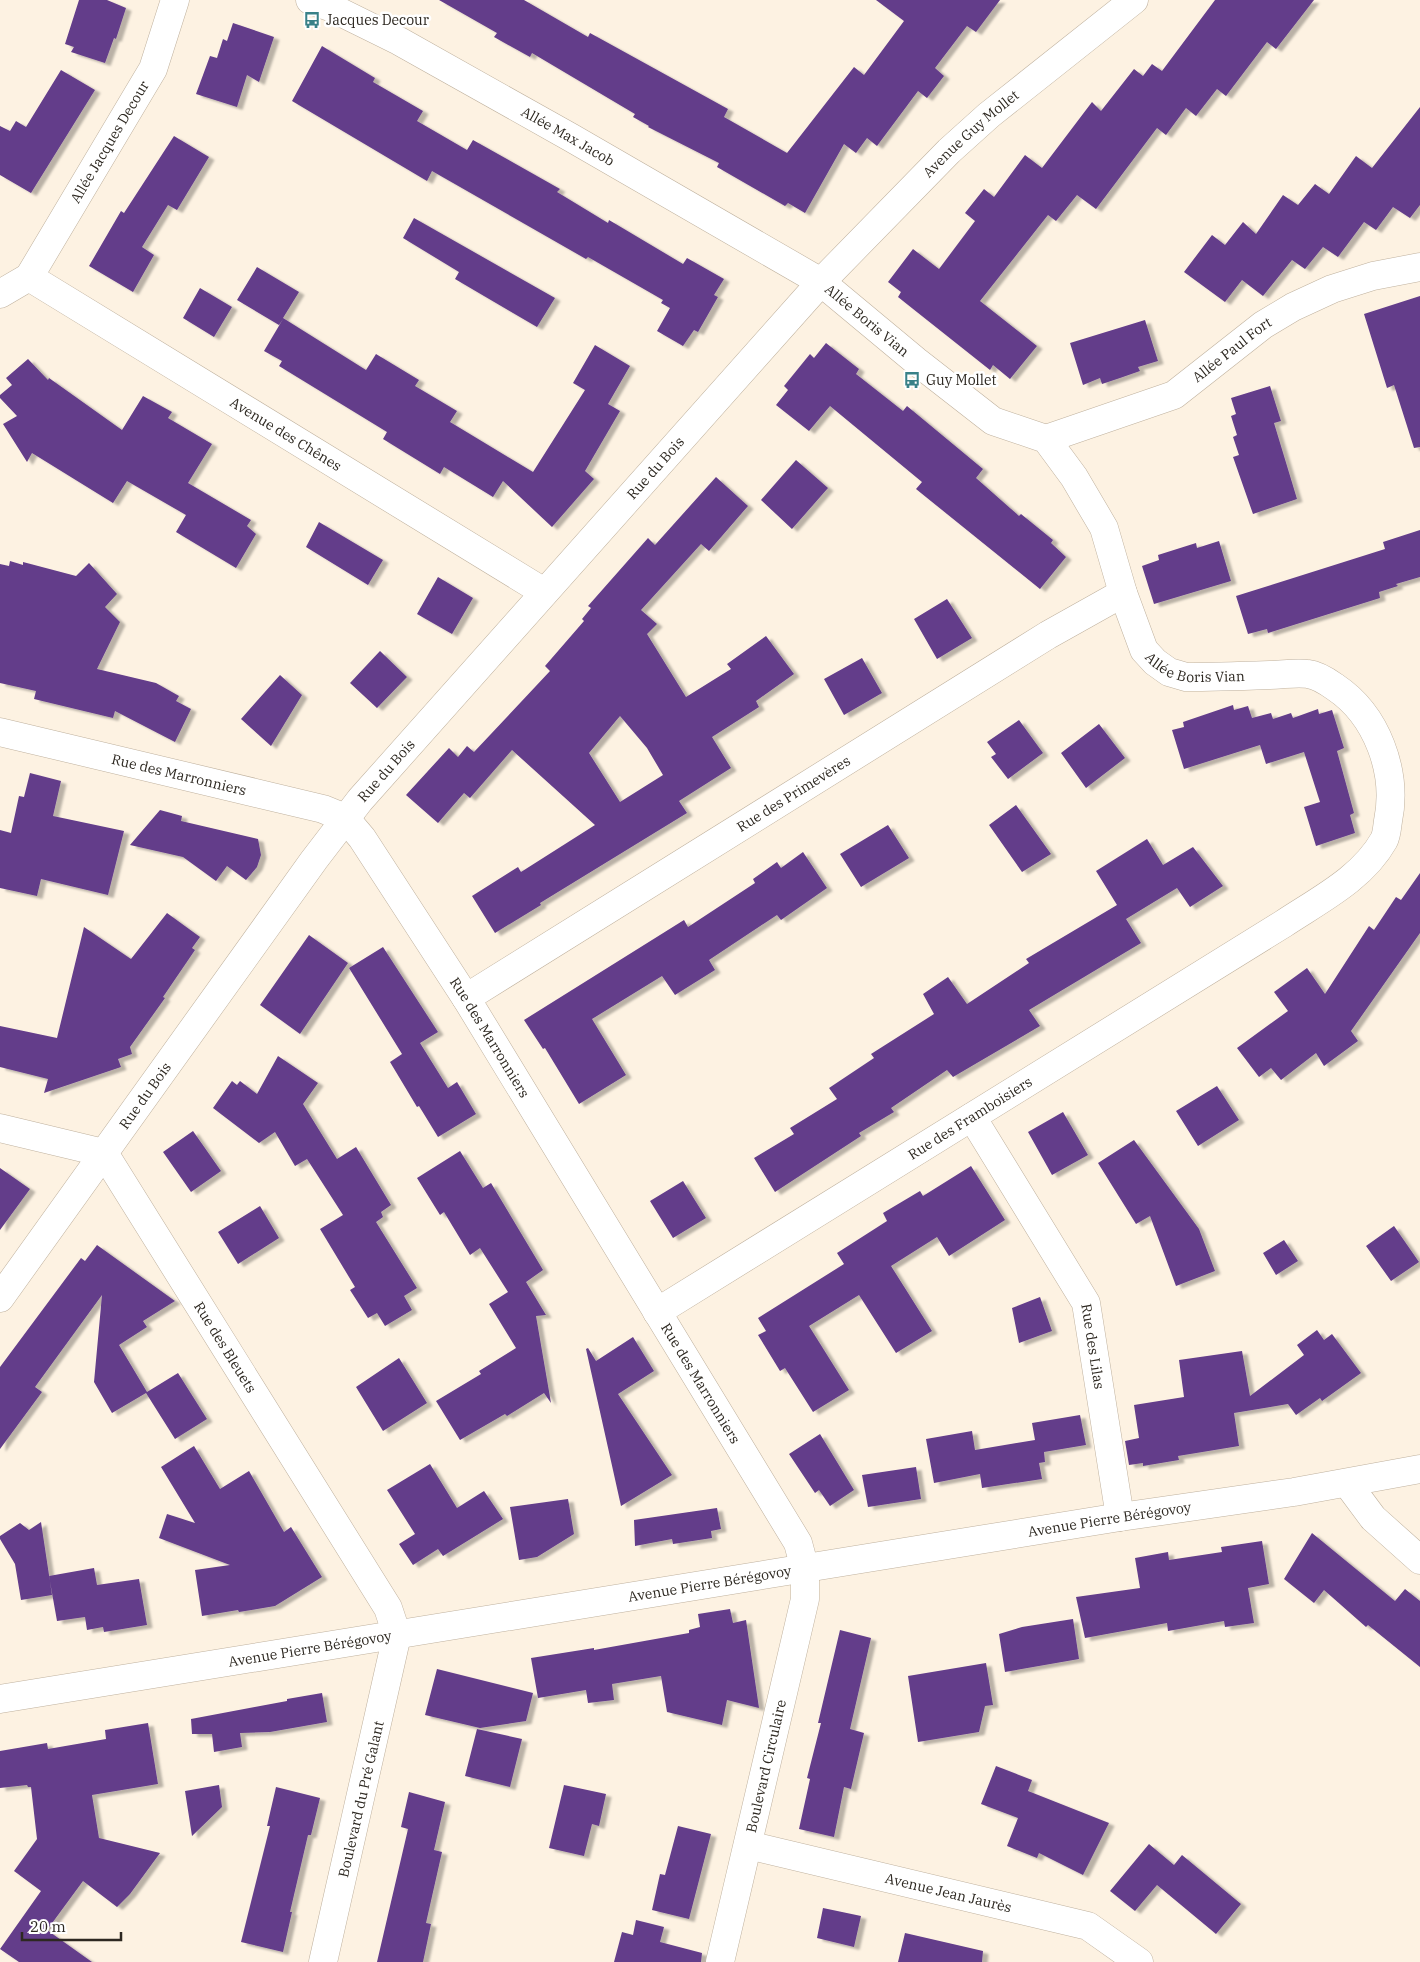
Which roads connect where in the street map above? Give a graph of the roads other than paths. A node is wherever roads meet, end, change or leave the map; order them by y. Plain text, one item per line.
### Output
1 (176, 0) edge
2 (310, 0) edge
3 (1134, 0) edge
4 (1420, 267) edge
5 (29, 277) junction
6 (821, 282) junction
7 (0, 294) edge
8 (1046, 439) junction
9 (544, 592) junction
10 (1123, 593) junction
11 (0, 732) edge
12 (345, 818) junction
13 (1283, 924) joint
14 (466, 998) junction
15 (972, 1117) junction
16 (0, 1128) edge
17 (104, 1153) junction
18 (0, 1298) edge
19 (657, 1312) junction
20 (1420, 1469) edge
21 (1347, 1483) junction
22 (1120, 1517) junction
23 (1420, 1560) edge
24 (805, 1569) junction
25 (397, 1635) junction
26 (0, 1699) edge
27 (748, 1846) junction
28 (323, 1962) edge
29 (720, 1962) edge
30 (1139, 1962) edge

1 - 5 street, Allée Jacques Decour
2 - 6 street, Allée Max Jacob
3 - 6 street, Avenue Guy Mollet
4 - 8 street, Allée Paul Fort
5 - 7 street
5 - 9 street, Avenue des Chênes
6 - 8 street, Allée Boris Vian
6 - 9 street, Rue du Bois
8 - 10 street, Allée Boris Vian
9 - 12 street, Rue du Bois
10 - 13 street, Allée Boris Vian
10 - 14 street, Rue des Primevères
11 - 12 street, Rue des Marronniers
12 - 14 street, Rue des Marronniers
12 - 17 street, Rue du Bois
13 - 15 street, Rue des Framboisiers
14 - 19 street, Rue des Marronniers
15 - 19 street, Rue des Framboisiers
15 - 22 street, Rue des Lilas
16 - 17 street
17 - 18 street, Rue du Bois
17 - 25 street, Rue des Bleuets
19 - 24 street, Rue des Marronniers
20 - 21 street, Avenue Pierre Bérégovoy
21 - 22 street, Avenue Pierre Bérégovoy
21 - 23 street
22 - 24 street, Avenue Pierre Bérégovoy
24 - 25 street, Avenue Pierre Bérégovoy
24 - 27 street, Boulevard Circulaire
25 - 26 street, Avenue Pierre Bérégovoy
25 - 28 street, Boulevard du Pré Galant
27 - 29 street, Boulevard Circulaire
27 - 30 street, Avenue Jean Jaurès

